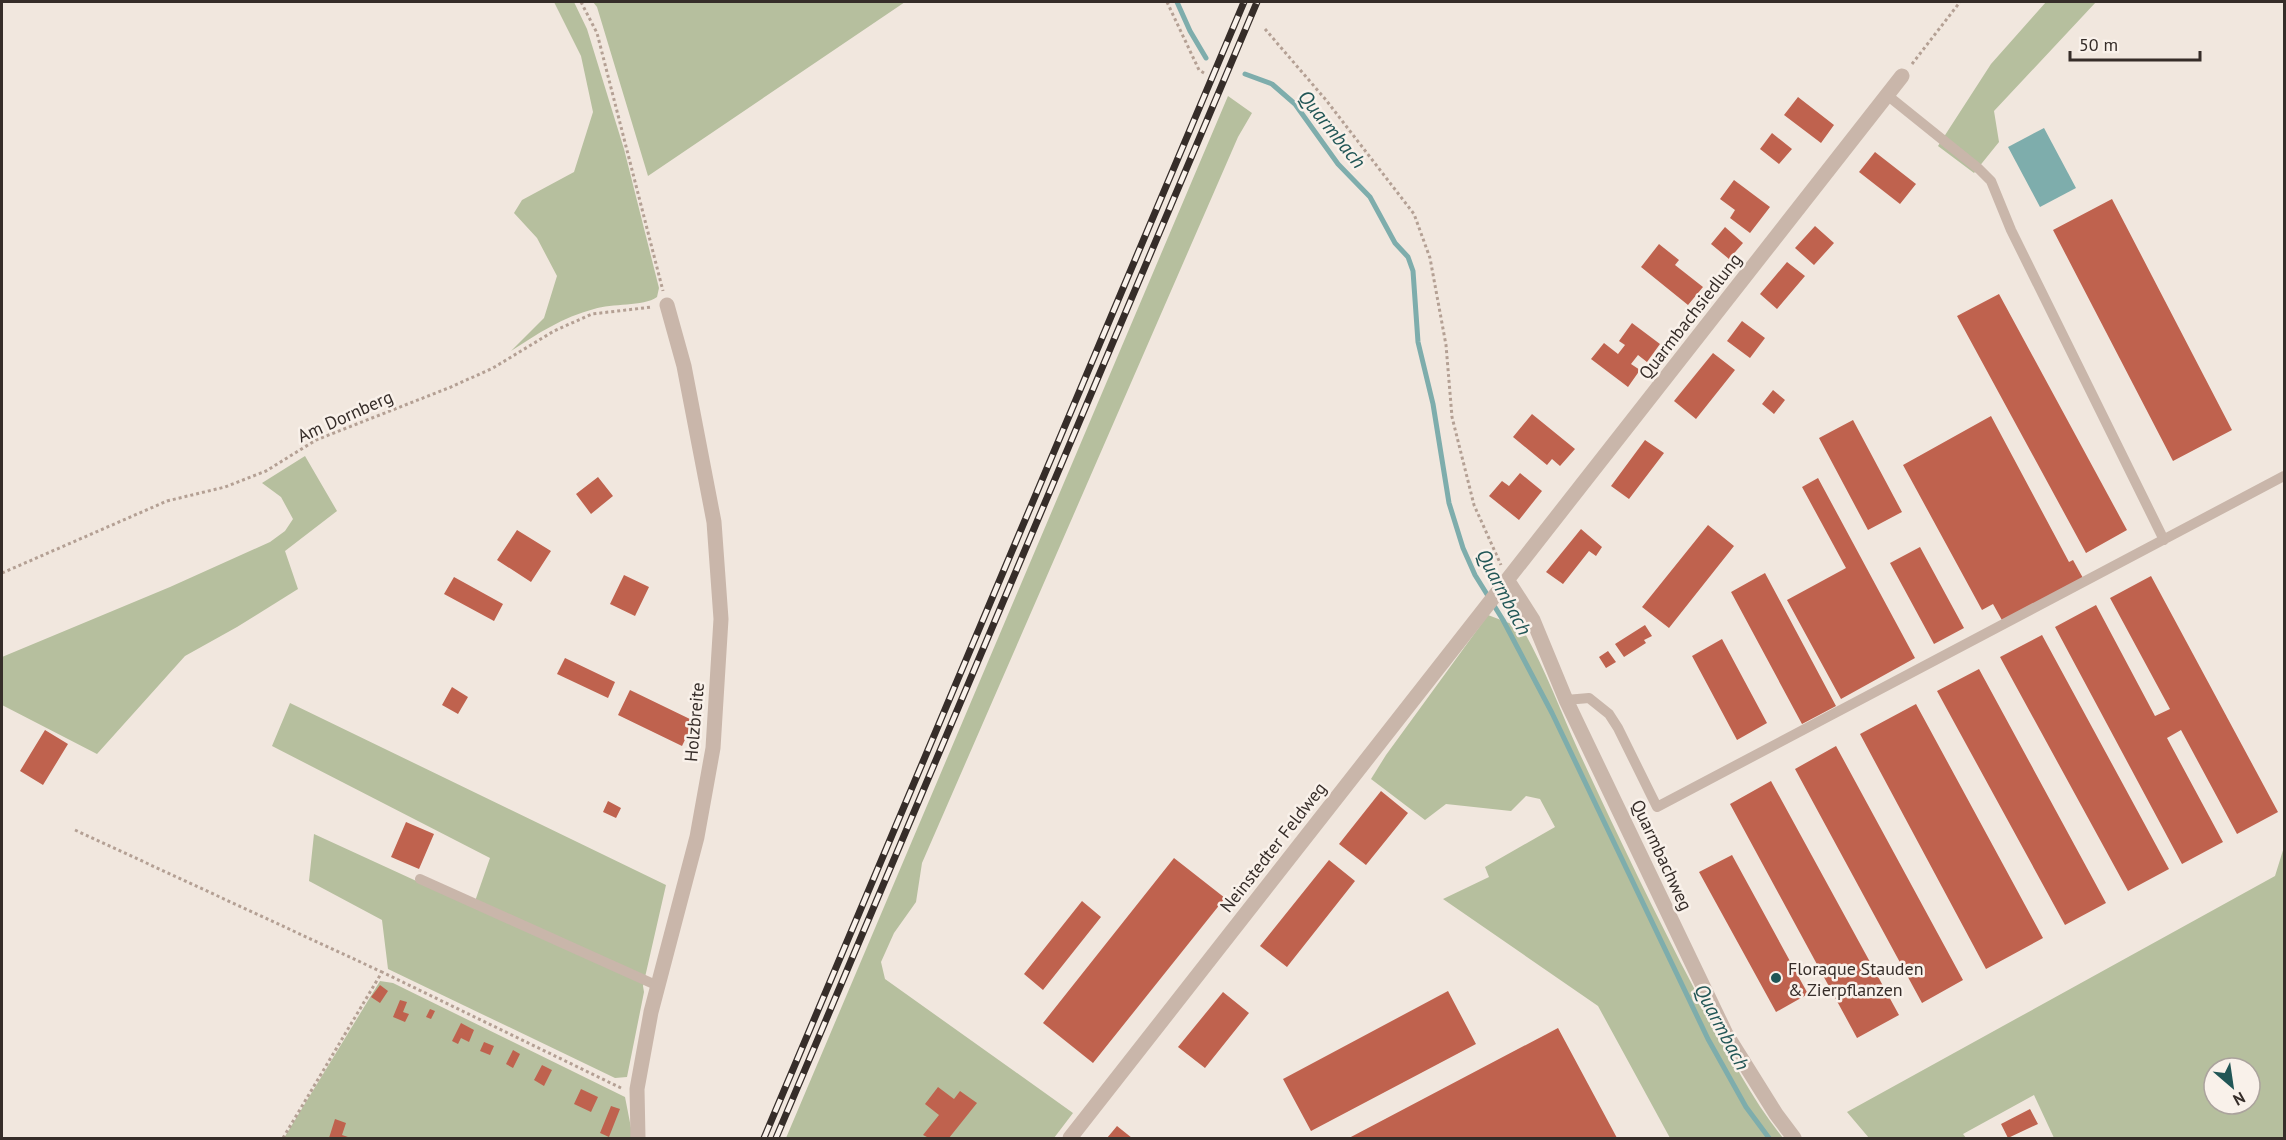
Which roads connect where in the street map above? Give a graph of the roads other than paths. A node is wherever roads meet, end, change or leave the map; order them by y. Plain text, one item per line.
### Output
1 (1902, 76) road end
2 (1887, 95) junction
3 (667, 305) road end
4 (2284, 476) edge
5 (2164, 540) junction
6 (1504, 586) junction
7 (1566, 700) junction
8 (420, 879) dead end
9 (658, 986) junction
10 (638, 1138) edge
11 (1070, 1138) edge
12 (1794, 1138) edge

1 - 2 street, Quarmbachsiedlung
2 - 5 lane
2 - 6 street, Quarmbachsiedlung
3 - 9 street, Holzbreite
4 - 5 lane
5 - 7 lane
6 - 7 street, Quarmbachweg
6 - 11 street, Neinstedter Feldweg
7 - 12 street, Quarmbachweg
8 - 9 lane
9 - 10 street, Holzbreite

